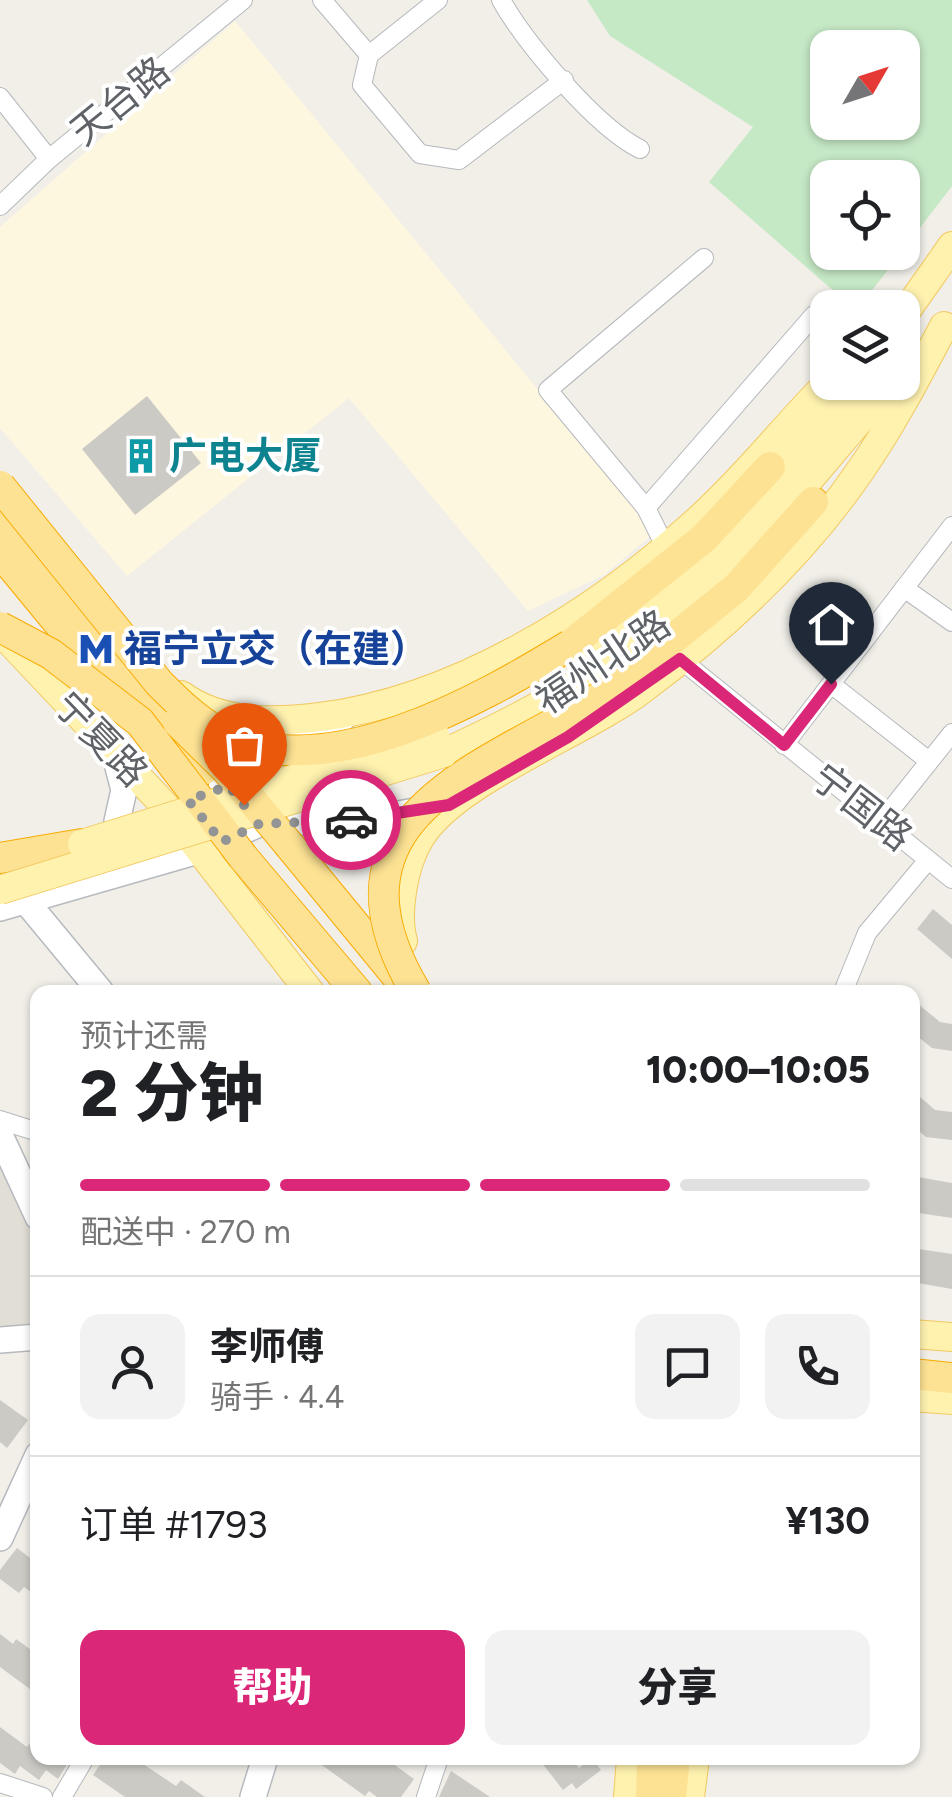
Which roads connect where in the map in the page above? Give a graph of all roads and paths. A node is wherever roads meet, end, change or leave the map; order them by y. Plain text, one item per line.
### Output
1 (243, 0) edge
2 (322, 0) edge
3 (438, 0) edge
4 (501, 0) edge
5 (369, 56) junction
6 (564, 80) junction
7 (0, 97) edge
8 (640, 148) dead end
9 (49, 159) junction
10 (0, 206) edge
11 (952, 246) edge
12 (704, 258) dead end
13 (918, 290) edge
14 (810, 320) edge
15 (948, 320) edge
16 (920, 357) edge
17 (812, 400) edge
18 (824, 400) edge
19 (843, 400) edge
20 (884, 400) edge
21 (888, 400) edge
22 (892, 400) edge
23 (770, 467) joint
24 (0, 486) edge
25 (814, 502) joint
26 (0, 504) edge
27 (646, 508) junction
28 (0, 512) edge
29 (952, 526) edge
30 (666, 548) junction
31 (0, 552) edge
32 (0, 573) edge
33 (904, 588) junction
34 (952, 622) edge
35 (0, 629) edge
36 (112, 642) junction
37 (680, 659) junction
38 (126, 672) junction
39 (831, 684) junction
40 (430, 688) junction
41 (357, 713) junction
42 (140, 722) junction
43 (952, 733) edge
44 (440, 744) junction
45 (784, 745) junction
46 (114, 752) junction
47 (929, 761) junction
48 (177, 804) junction
49 (449, 805) junction
50 (118, 821) junction
51 (227, 821) junction
52 (880, 822) junction
53 (82, 844) junction
54 (0, 855) edge
55 (928, 860) junction
56 (0, 869) edge
57 (952, 879) edge
58 (8, 899) edge
59 (94, 985) edge
60 (307, 985) edge
61 (341, 985) edge
62 (351, 985) edge
63 (380, 985) edge
64 (391, 985) edge
65 (410, 985) edge
66 (412, 985) edge
67 (414, 985) edge
68 (846, 985) edge
69 (0, 1120) edge
70 (30, 1129) edge
71 (0, 1136) edge
72 (30, 1200) edge
73 (920, 1335) edge
74 (952, 1337) edge
75 (30, 1338) edge
76 (0, 1340) edge
77 (920, 1361) edge
78 (952, 1364) edge
79 (920, 1375) edge
80 (952, 1378) edge
81 (920, 1398) edge
82 (952, 1400) edge
83 (30, 1472) edge
84 (0, 1538) edge
85 (81, 1765) edge
86 (263, 1765) edge
87 (437, 1765) edge
88 (630, 1765) edge
89 (652, 1765) edge
90 (673, 1765) edge
91 (695, 1765) edge
92 (0, 1783) edge
93 (43, 1797) edge
94 (62, 1797) edge
95 (253, 1797) edge
96 (426, 1797) edge
97 (628, 1797) edge
98 (651, 1797) edge
99 (670, 1797) edge
100 (690, 1797) edge

1 - 9 street, 天台路
2 - 5 street
3 - 5 street
4 - 6 street
5 - 6 street
6 - 8 street
7 - 9 street
9 - 10 street, 天台路
11 - 13 main road
12 - 27 street
14 - 27 street
15 - 16 main road
17 - 30 main road
18 - 23 main road
19 - 44 main road, 福州北路
20 - 44 main road, 福州北路
21 - 25 main road
22 - 37 main road
23 - 24 highway, bridge
25 - 66 highway, bridge
26 - 36 main road, 宁夏路
27 - 30 street
28 - 38 highway
29 - 33 street
30 - 40 main road
31 - 42 highway, bridge
32 - 48 main road, 宁夏路
33 - 34 street
33 - 39 street
35 - 42 highway, bridge
35 - 46 main road, 宁夏路
36 - 41 main road
36 - 51 main road
37 - 45 street, 宁国路
37 - 49 main road
38 - 63 highway, bridge
38 - 65 highway, bridge
39 - 45 street
39 - 47 street
40 - 41 main road
40 - 49 main road
41 - 51 main road
42 - 62 highway, bridge
43 - 47 street
44 - 51 main road, 福州北路, bridge
45 - 52 street, 宁国路
46 - 48 main road, 宁夏路
46 - 50 main road
47 - 52 street
48 - 50 main road
48 - 51 main road, 宁夏路
48 - 51 main road
49 - 51 main road
49 - 67 main road
50 - 54 main road
51 - 53 main road, bridge
51 - 58 main road, bridge
51 - 58 main road
51 - 60 main road, 宁夏路
51 - 61 main road, 宁夏路
51 - 64 main road
52 - 55 street, 宁国路
53 - 54 highway
53 - 56 main road
55 - 57 street, 宁国路
55 - 68 street
58 - 59 main road
69 - 70 street
71 - 72 main road
73 - 74 main road
75 - 76 main road
77 - 78 highway
79 - 80 highway
81 - 82 main road
83 - 84 main road
85 - 94 street
86 - 95 main road
87 - 96 street
88 - 97 main road
89 - 98 highway
90 - 99 highway
91 - 100 main road
92 - 93 street

